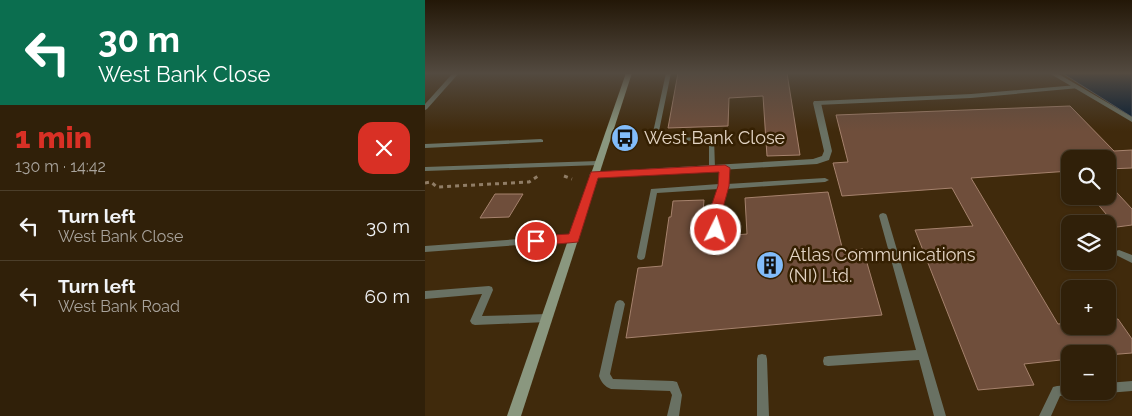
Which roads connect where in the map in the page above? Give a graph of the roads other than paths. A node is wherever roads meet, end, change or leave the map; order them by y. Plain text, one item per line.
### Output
1 (439, 92) edge
2 (622, 92) edge
3 (664, 92) edge
4 (1013, 92) edge
5 (1086, 92) edge
6 (817, 103) joint
7 (425, 108) edge
8 (1132, 120) edge
9 (541, 141) dead end
10 (425, 146) edge
11 (725, 168) junction
12 (596, 169) junction
13 (712, 169) junction
14 (427, 170) edge
15 (825, 180) dead end
16 (724, 186) junction
17 (883, 216) dead end
18 (716, 230) dead end
19 (574, 238) junction
20 (425, 249) edge
21 (1119, 253) dead end
22 (641, 257) dead end
23 (1132, 259) edge
24 (425, 294) edge
25 (620, 304) dead end
26 (547, 318) junction
27 (923, 355) junction
28 (762, 360) dead end
29 (828, 361) dead end
30 (1132, 386) edge
31 (1116, 387) edge
32 (1061, 391) edge
33 (514, 416) edge
34 (673, 416) edge
35 (763, 416) edge
36 (940, 416) edge
37 (1045, 416) edge

1 - 7 lane
2 - 12 street
3 - 13 lane
4 - 6 lane
5 - 8 street
6 - 11 street
9 - 10 lane
11 - 13 street
11 - 16 lane
12 - 13 street
12 - 14 lane
12 - 19 street
15 - 16 lane
16 - 18 lane
16 - 22 lane
17 - 27 lane
19 - 20 lane
19 - 26 street
21 - 23 lane
24 - 26 lane
25 - 34 lane
26 - 33 street
27 - 29 lane
27 - 36 lane
28 - 35 lane
30 - 31 lane
32 - 37 lane

